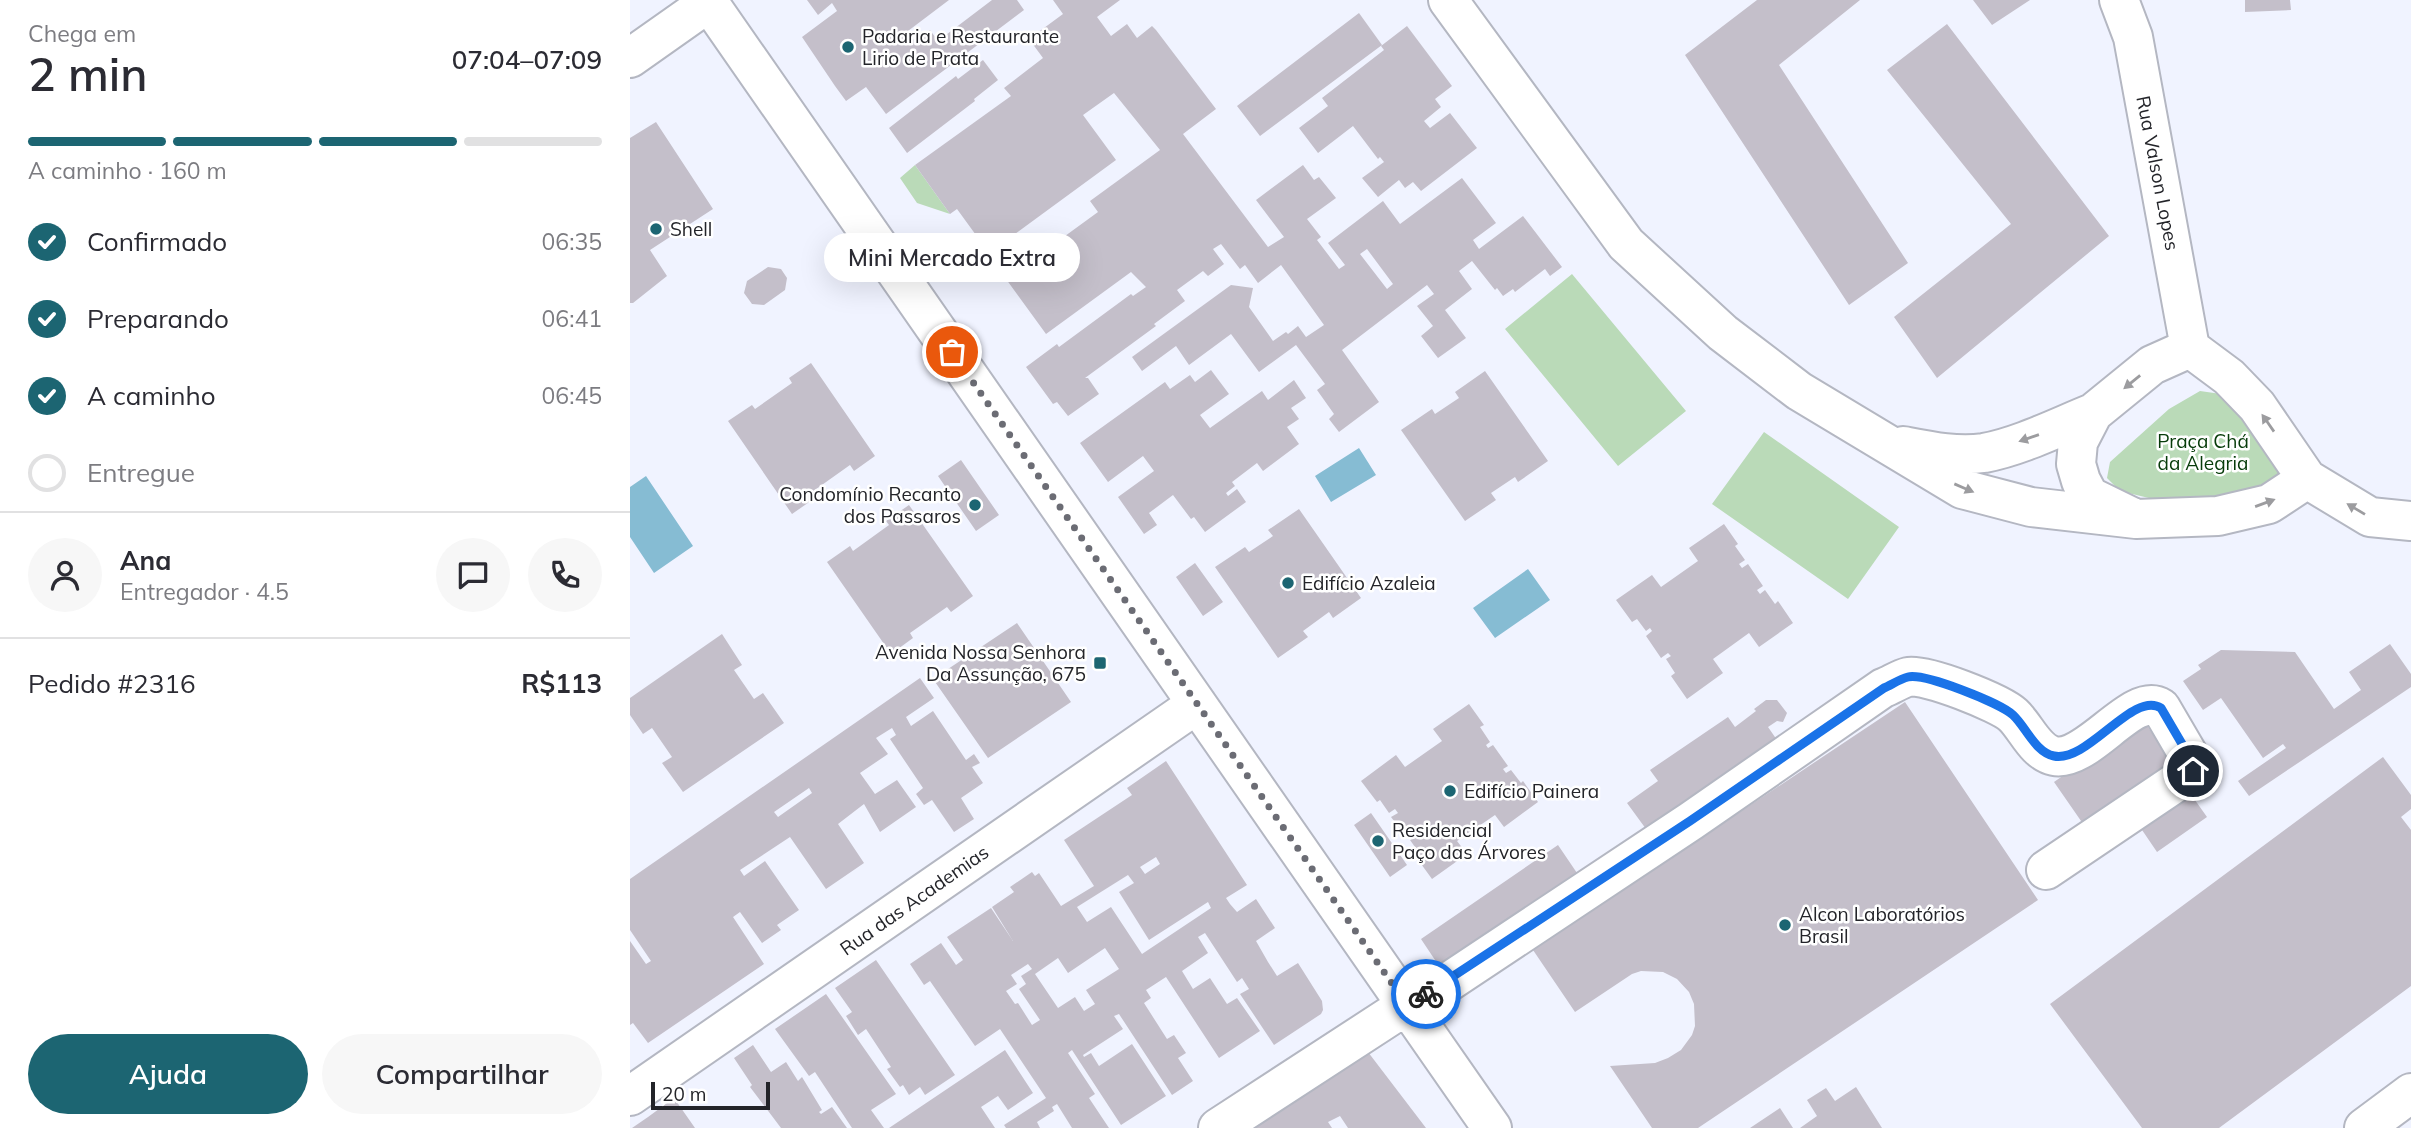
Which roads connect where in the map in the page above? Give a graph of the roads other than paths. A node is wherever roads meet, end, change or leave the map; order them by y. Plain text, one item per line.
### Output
1 (1448, 0) edge
2 (2119, 0) edge
3 (707, 1) edge
4 (630, 58) edge
5 (2190, 348) junction
6 (2093, 413) junction
7 (1884, 442) junction
8 (2307, 479) junction
9 (2136, 519) junction
10 (2411, 521) edge
11 (1197, 704) junction
12 (2046, 870) dead end
13 (1407, 1005) junction
14 (2411, 1093) edge
15 (630, 1096) edge
16 (1218, 1128) edge
17 (1492, 1128) edge
18 (2364, 1128) edge

1 - 7 street
2 - 5 street, Rua Valson Lopes
3 - 4 street
3 - 11 street
5 -> 6 street
8 -> 5 street
6 -> 7 street
6 - 9 street
7 -> 9 street
9 -> 8 street
10 -> 8 street
11 - 13 street
11 - 15 street, Rua das Academias
12 - 13 street
13 - 16 street
13 - 17 street
14 - 18 street

